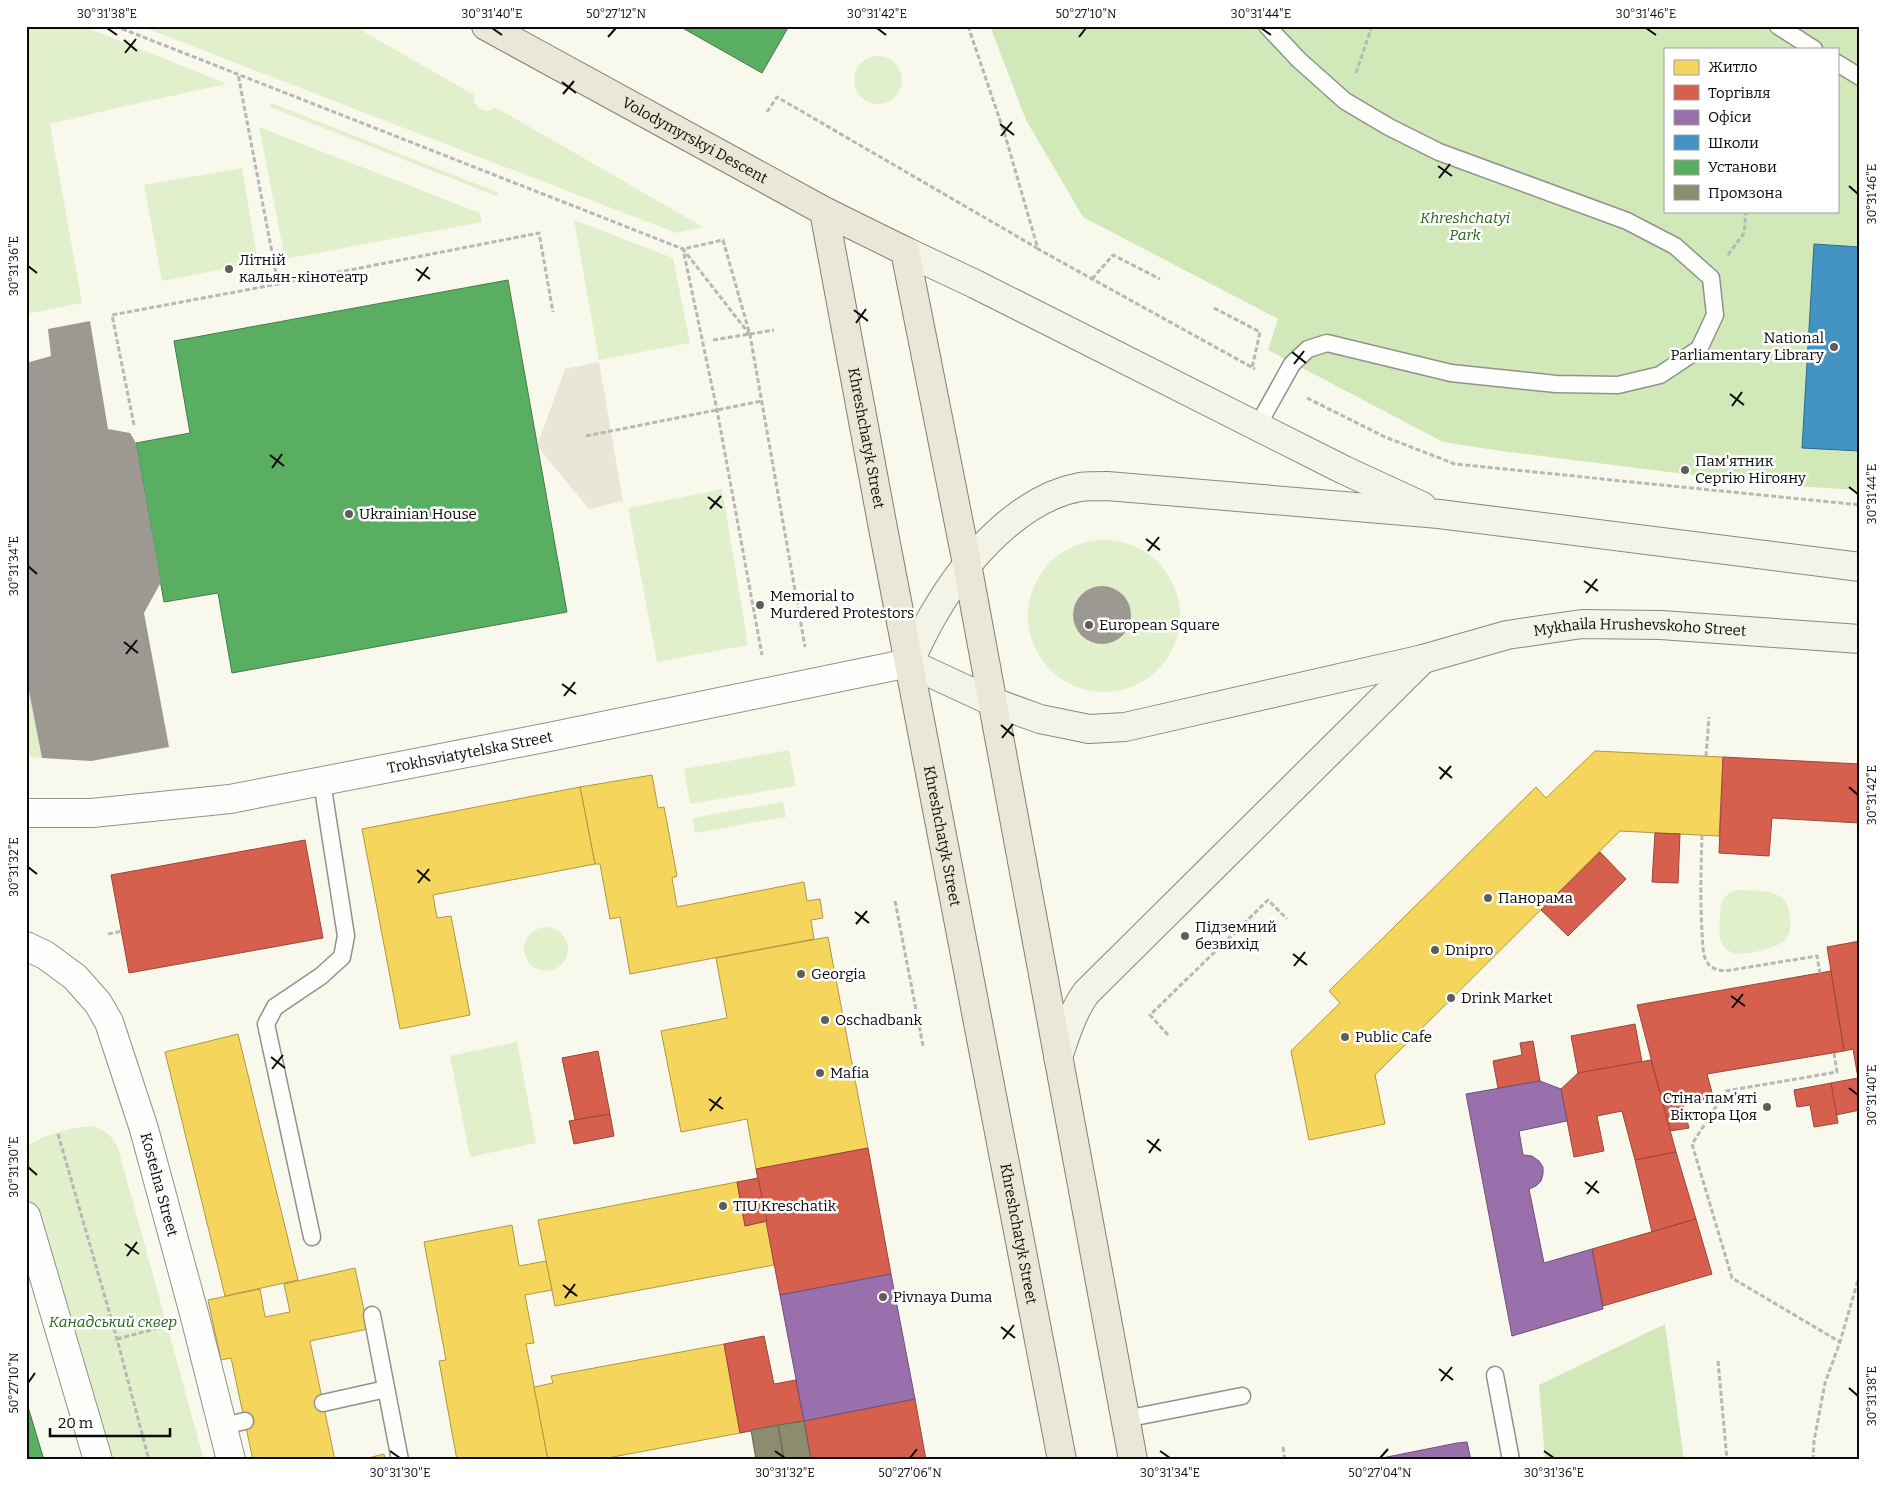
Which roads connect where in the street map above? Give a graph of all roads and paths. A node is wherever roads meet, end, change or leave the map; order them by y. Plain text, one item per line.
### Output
1 (115, 26) edge
2 (486, 26) edge
3 (968, 26) edge
4 (1267, 26) edge
5 (1372, 26) edge
6 (1778, 26) edge
7 (1367, 46) dead end
8 (1812, 48) edge
9 (1838, 64) edge
10 (238, 74) junction
11 (1860, 77) edge
12 (767, 112) dead end
13 (824, 212) junction
14 (1746, 212) edge
15 (683, 249) junction
16 (1038, 249) junction
17 (906, 251) junction
18 (1711, 278) junction
19 (1092, 279) junction
20 (1160, 279) dead end
21 (278, 284) junction
22 (1214, 308) dead end
23 (553, 312) dead end
24 (774, 330) dead end
25 (750, 335) junction
26 (713, 340) dead end
27 (1252, 368) junction
28 (1280, 384) junction
29 (762, 400) junction
30 (717, 410) junction
31 (134, 425) dead end
32 (1258, 425) junction
33 (586, 436) dead end
34 (1860, 505) edge
35 (1439, 514) junction
36 (967, 564) junction
37 (1860, 567) edge
38 (1860, 639) edge
39 (805, 647) dead end
40 (762, 655) dead end
41 (1423, 659) junction
42 (909, 663) junction
43 (993, 702) junction
44 (1709, 717) dead end
45 (1706, 756) dead end
46 (322, 782) junction
47 (26, 813) edge
48 (1702, 835) dead end
49 (895, 901) dead end
50 (1287, 919) dead end
51 (122, 931) dead end
52 (108, 934) dead end
53 (26, 946) edge
54 (1820, 973) dead end
55 (1168, 1035) dead end
56 (923, 1046) dead end
57 (1834, 1053) dead end
58 (1058, 1057) junction
59 (58, 1134) dead end
60 (26, 1216) edge
61 (312, 1237) dead end
62 (1860, 1273) edge
63 (372, 1315) dead end
64 (165, 1326) dead end
65 (117, 1339) junction
66 (1840, 1342) junction
67 (1718, 1361) dead end
68 (1495, 1376) dead end
69 (386, 1388) junction
70 (1242, 1396) dead end
71 (323, 1403) dead end
72 (1125, 1418) junction
73 (1283, 1446) dead end
74 (98, 1460) edge
75 (149, 1460) edge
76 (231, 1460) edge
77 (400, 1460) edge
78 (1062, 1460) edge
79 (1133, 1460) edge
80 (1285, 1460) edge
81 (1511, 1460) edge
82 (1726, 1460) edge
83 (1813, 1460) edge

1 - 10 path
2 - 13 main road, Volodymyrskyi Descent
3 - 16 path
4 - 18 lane
5 - 7 path
6 - 8 lane
9 - 11 lane
10 - 15 path
10 - 21 path
12 - 16 path
13 - 17 main road, Volodymyrskyi Descent
13 - 42 main road, Khreshchatyk Street
14 - 18 path
15 - 25 path
15 - 25 path
15 - 30 path
16 - 19 path
17 - 32 main road
17 - 36 main road
18 - 28 lane
19 - 20 path
19 - 27 path
21 - 23 path
21 - 31 path
22 - 27 path
24 - 25 path
25 - 26 path
25 - 29 path
27 - 28 path
28 - 32 lane
28 - 34 path
29 - 30 path
29 - 39 path
30 - 33 path
30 - 40 path
32 - 35 main road
35 - 36 main road
35 - 37 main road
36 - 42 main road
36 - 43 main road
38 - 41 main road, Mykhaila Hrushevskoho Street
41 - 43 main road
41 - 58 main road
42 - 43 main road
42 - 46 street, Trokhsviatytelska Street
42 - 78 main road, Khreshchatyk Street
43 - 58 main road
44 - 45 path
46 - 47 street, Trokhsviatytelska Street
46 - 61 lane
48 - 54 path
49 - 56 path
50 - 55 path
51 - 52 path
53 - 76 street, Kostelna Street
57 - 66 path
58 - 72 main road
59 - 65 path
60 - 74 street
62 - 66 path
63 - 69 lane
64 - 65 path
65 - 75 path
66 - 83 path
67 - 82 path
68 - 81 lane
69 - 71 lane
69 - 77 lane
70 - 72 lane
72 - 79 main road
73 - 80 path

